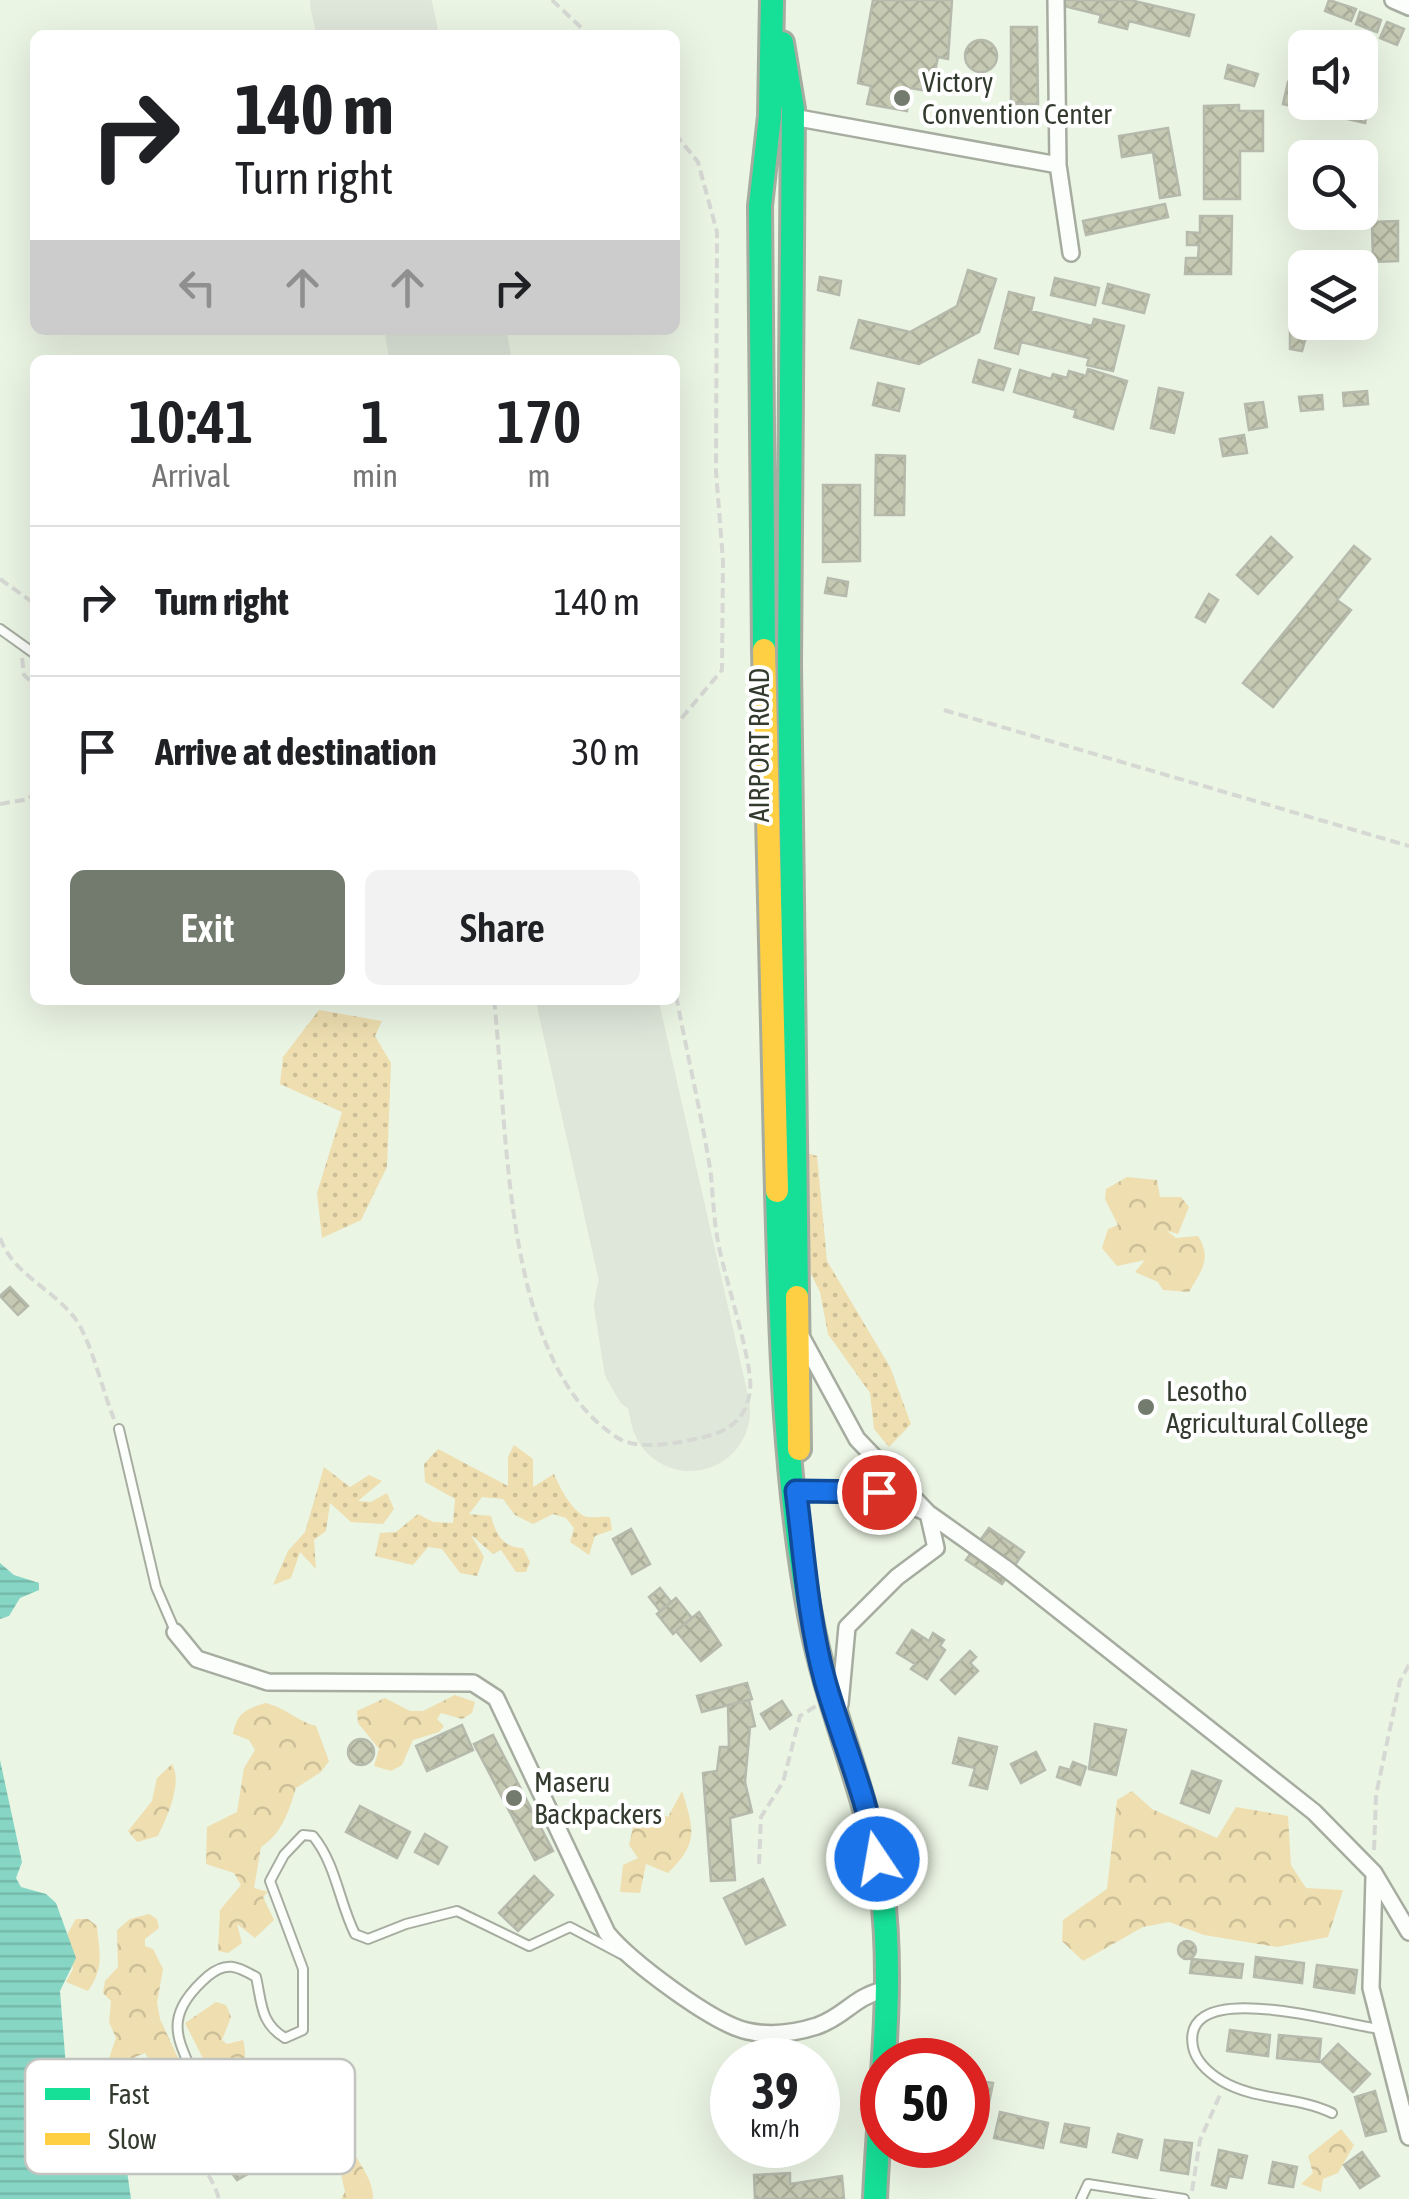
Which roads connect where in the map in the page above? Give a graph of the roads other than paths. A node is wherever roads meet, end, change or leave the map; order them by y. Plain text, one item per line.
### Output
1 (774, 0) edge
2 (1056, 0) edge
3 (1395, 0) edge
4 (1409, 7) edge
5 (793, 117) junction
6 (1058, 164) junction
7 (1071, 254) dead end
8 (0, 629) edge
9 (30, 651) edge
10 (800, 1336) junction
11 (119, 1428) road end
12 (796, 1491) junction
13 (928, 1513) junction
14 (175, 1632) joint
15 (839, 1728) junction
16 (1374, 1873) junction
17 (1409, 1932) edge
18 (626, 1955) junction
19 (884, 1990) junction
20 (1380, 2029) junction
21 (185, 2059) edge
22 (1332, 2113) dead end
23 (1409, 2137) edge
24 (875, 2199) edge
25 (1081, 2199) edge
26 (1184, 2199) edge

1 - 5 main road, AIRPORT ROAD
1 - 12 main road, AIRPORT ROAD
2 - 6 street
3 - 4 street
5 - 6 street
5 - 10 main road, AIRPORT ROAD
6 - 7 street
8 - 9 lane
10 - 12 main road, AIRPORT ROAD
10 - 13 street
11 - 14 lane
12 - 13 street
12 - 15 main road, AIRPORT ROAD
13 - 15 street
13 - 16 street
14 - 18 street
15 - 19 main road, AIRPORT ROAD
16 - 17 street
16 - 20 street
18 - 19 street
18 - 21 lane
19 - 24 main road, AIRPORT ROAD
20 - 22 lane
20 - 23 street
25 - 26 lane

